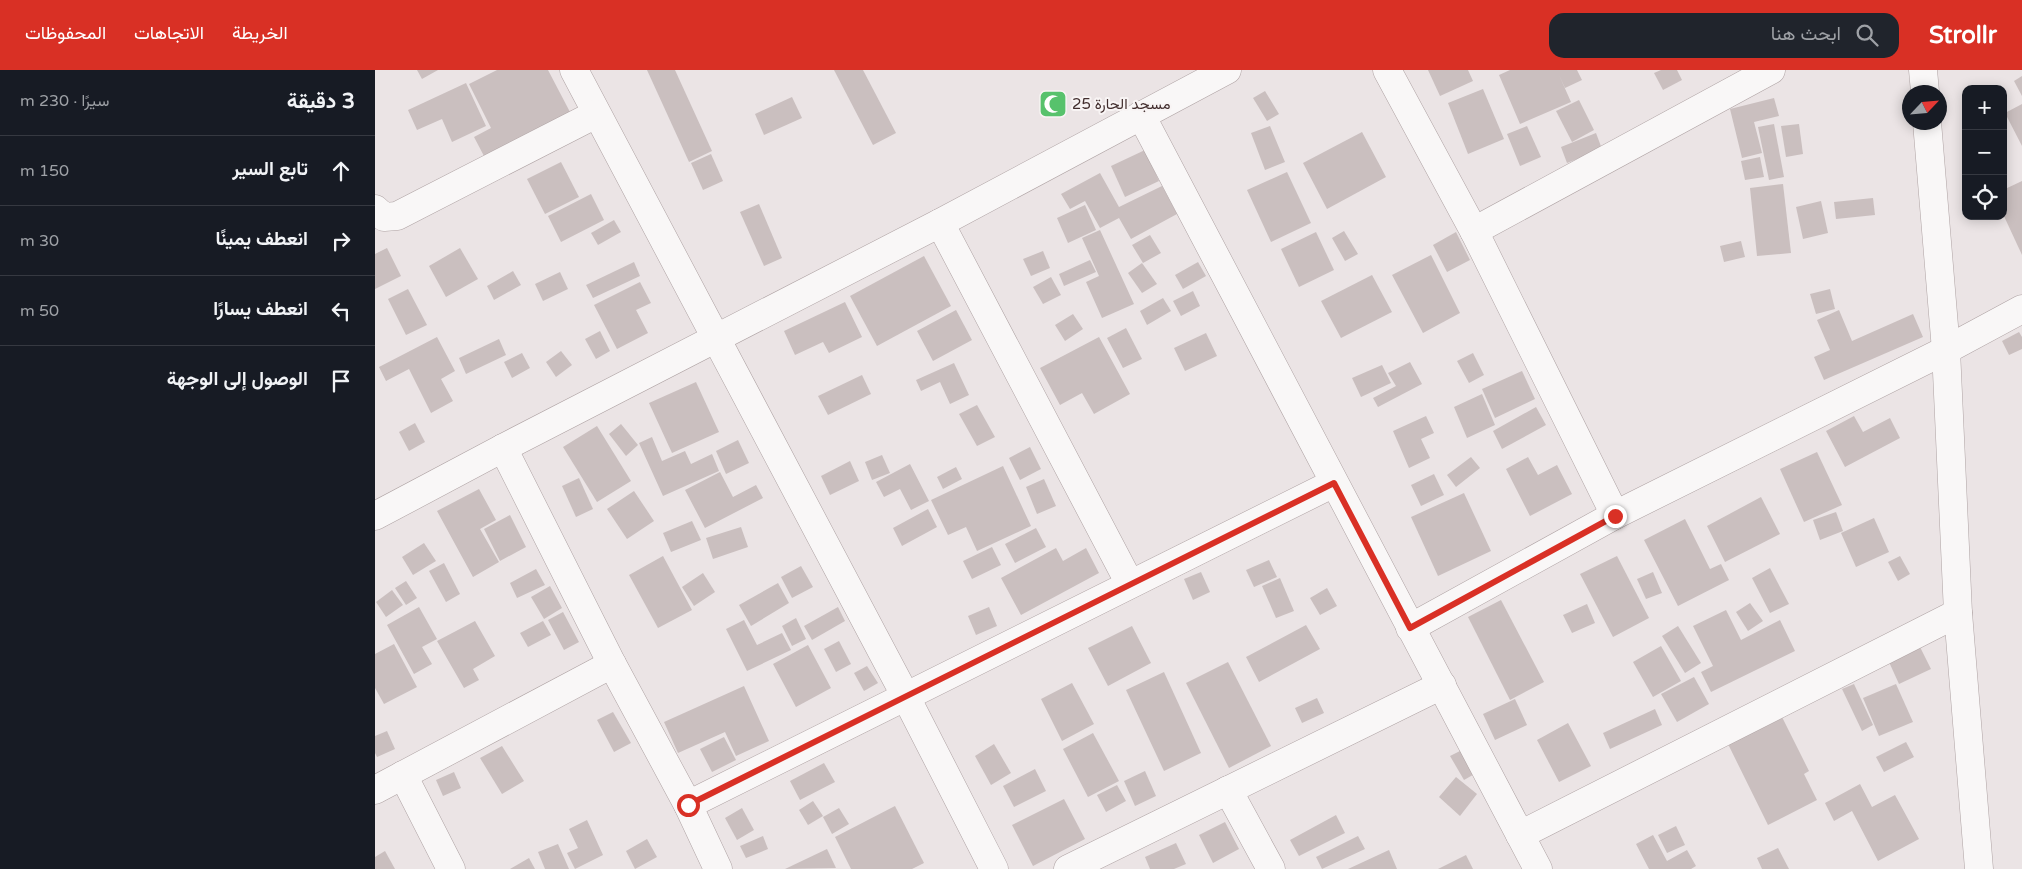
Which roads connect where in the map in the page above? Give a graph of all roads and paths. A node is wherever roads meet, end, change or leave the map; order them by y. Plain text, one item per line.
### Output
1 (574, 70) edge
2 (1227, 70) edge
3 (1387, 70) edge
4 (1771, 70) edge
5 (1923, 70) edge
6 (1924, 85) edge
7 (596, 114) junction
8 (1141, 115) junction
9 (1928, 130) edge
10 (375, 209) edge
11 (940, 223) junction
12 (1474, 232) junction
13 (2022, 309) edge
14 (715, 339) junction
15 (1946, 350) junction
16 (503, 448) junction
17 (1334, 483) junction
18 (375, 516) edge
19 (1615, 516) junction
20 (1130, 584) junction
21 (1958, 614) junction
22 (1410, 628) junction
23 (612, 664) junction
24 (1442, 685) junction
25 (906, 697) junction
26 (403, 776) junction
27 (375, 790) edge
28 (1228, 790) junction
29 (688, 805) junction
30 (1520, 835) junction
31 (451, 869) edge
32 (718, 869) edge
33 (994, 869) edge
34 (1069, 869) edge
35 (1271, 869) edge
36 (1538, 869) edge
37 (1979, 869) edge

1 - 7 street
2 - 8 street
3 - 12 street
4 - 12 street
5 - 6 street
7 - 10 street
7 - 14 street
8 - 11 street
8 - 17 street
9 - 15 street
11 - 14 street
11 - 20 street
12 - 19 street
13 - 15 street
14 - 16 street
14 - 25 street
15 - 19 street
15 - 21 street
16 - 18 street
16 - 23 street
17 - 20 street
17 - 22 street
19 - 22 street
20 - 25 street
21 - 30 street
21 - 37 street
22 - 24 street
23 - 26 street
23 - 29 street
24 - 28 street
24 - 30 street
25 - 29 street
25 - 33 street
26 - 27 street
26 - 31 street
28 - 34 street
28 - 35 street
29 - 32 street
30 - 36 street

